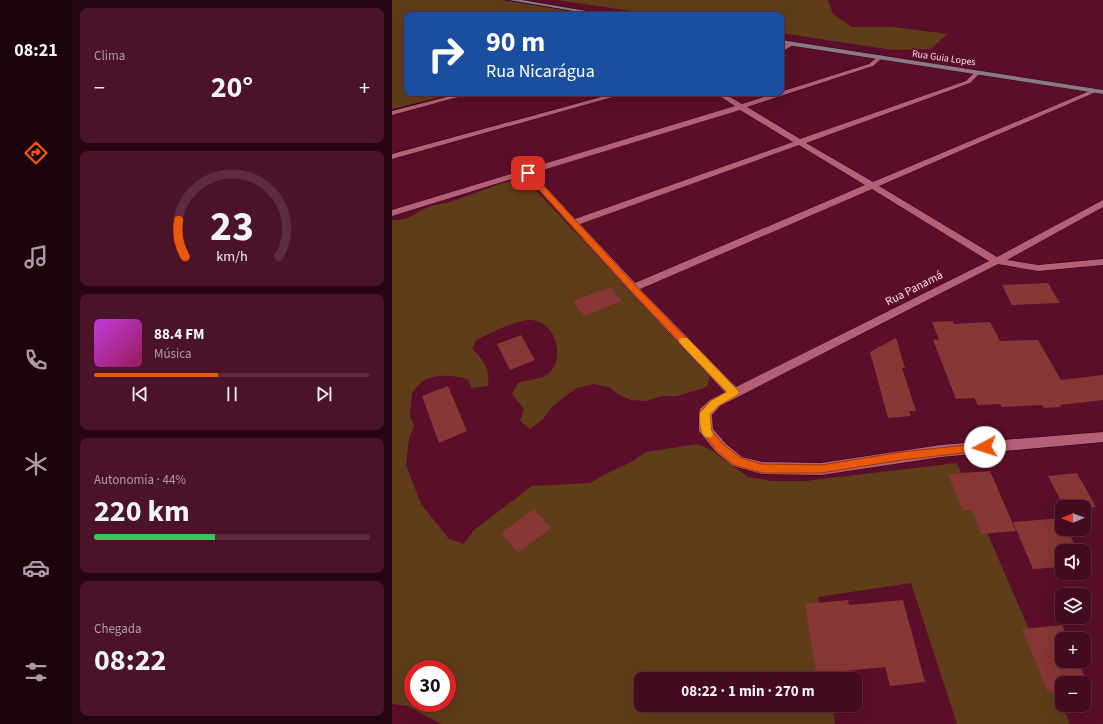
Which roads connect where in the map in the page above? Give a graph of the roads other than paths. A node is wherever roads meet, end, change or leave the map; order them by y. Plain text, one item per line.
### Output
1 (512, 0) edge
2 (588, 12) edge
3 (784, 43) edge
4 (792, 44) junction
5 (784, 48) edge
6 (880, 57) junction
7 (978, 72) junction
8 (1099, 92) edge
9 (784, 93) edge
10 (458, 96) edge
11 (613, 96) edge
12 (723, 96) edge
13 (775, 96) edge
14 (741, 107) junction
15 (392, 113) edge
16 (799, 142) junction
17 (392, 157) edge
18 (528, 173) junction
19 (872, 186) junction
20 (1103, 203) edge
21 (392, 213) edge
22 (573, 223) junction
23 (997, 261) junction
24 (1102, 264) edge
25 (633, 288) junction
26 (734, 392) junction
27 (1103, 437) edge

1 - 2 street
3 - 4 street, Rua Guia Lopes
4 - 5 street
4 - 6 street, Rua Guia Lopes
6 - 7 street, Rua Guia Lopes
6 - 9 street
7 - 8 street, Rua Guia Lopes
7 - 16 street
8 - 19 street
10 - 15 street
11 - 17 street
12 - 14 street
13 - 14 street
14 - 16 street
14 - 18 street
16 - 19 street
16 - 22 street
18 - 21 street
18 - 22 street
19 - 23 street
19 - 25 street
20 - 23 street, Rua Panamá
22 - 25 street
23 - 24 street
23 - 26 street, Rua Panamá
25 - 26 street
26 - 27 street, Rua Panamá

